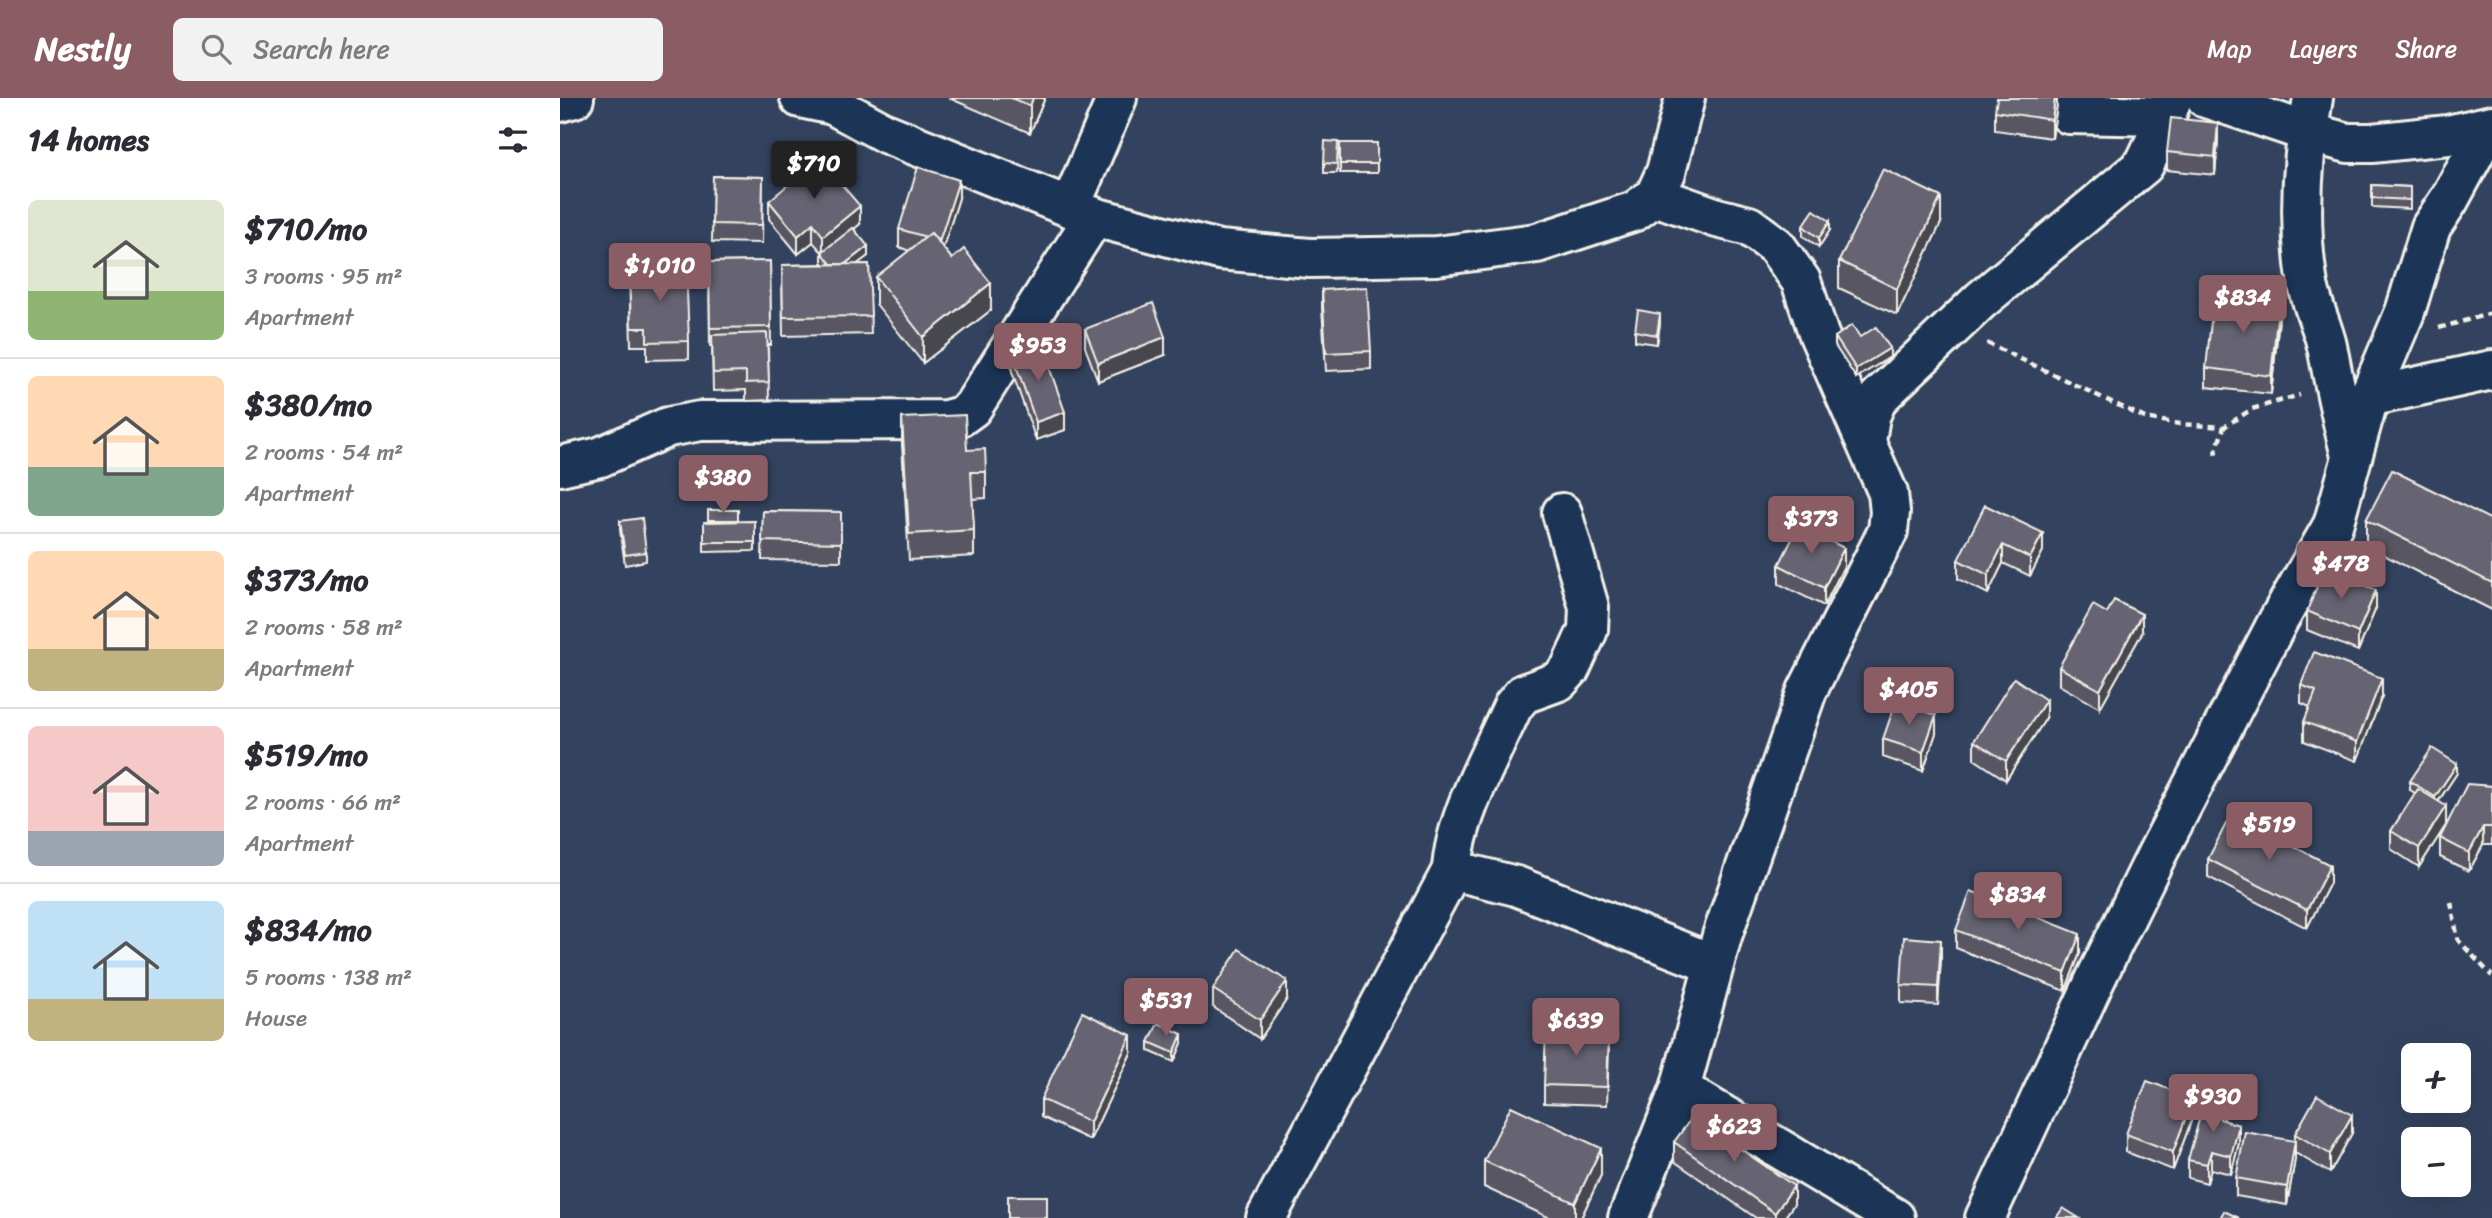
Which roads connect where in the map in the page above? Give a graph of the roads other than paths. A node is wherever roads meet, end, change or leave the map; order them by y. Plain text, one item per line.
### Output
1 (574, 98) edge
2 (800, 98) edge
3 (1118, 98) edge
4 (1685, 98) edge
5 (2206, 98) edge
6 (560, 102) edge
7 (2169, 107) edge
8 (2068, 114) dead end
9 (2310, 115) edge
10 (2490, 125) edge
11 (1655, 196) junction
12 (1082, 212) junction
13 (2492, 370) edge
14 (2352, 386) junction
15 (1866, 441) junction
16 (560, 466) edge
17 (1562, 513) dead end
18 (1452, 870) junction
19 (1713, 964) junction
20 (1679, 1089) junction
21 (1266, 1218) edge
22 (1628, 1218) edge
23 (1895, 1218) edge
24 (1985, 1218) edge

1 - 6 street
2 - 12 street
3 - 12 street
4 - 11 street
5 - 9 street
7 - 8 street
7 - 15 street
9 - 10 street
9 - 14 street
10 - 14 street
11 - 12 street
11 - 15 street
12 - 16 street
13 - 14 street
14 - 24 street
15 - 19 street
17 - 18 street
18 - 19 street
18 - 21 street
19 - 20 street
20 - 22 street
20 - 23 street

